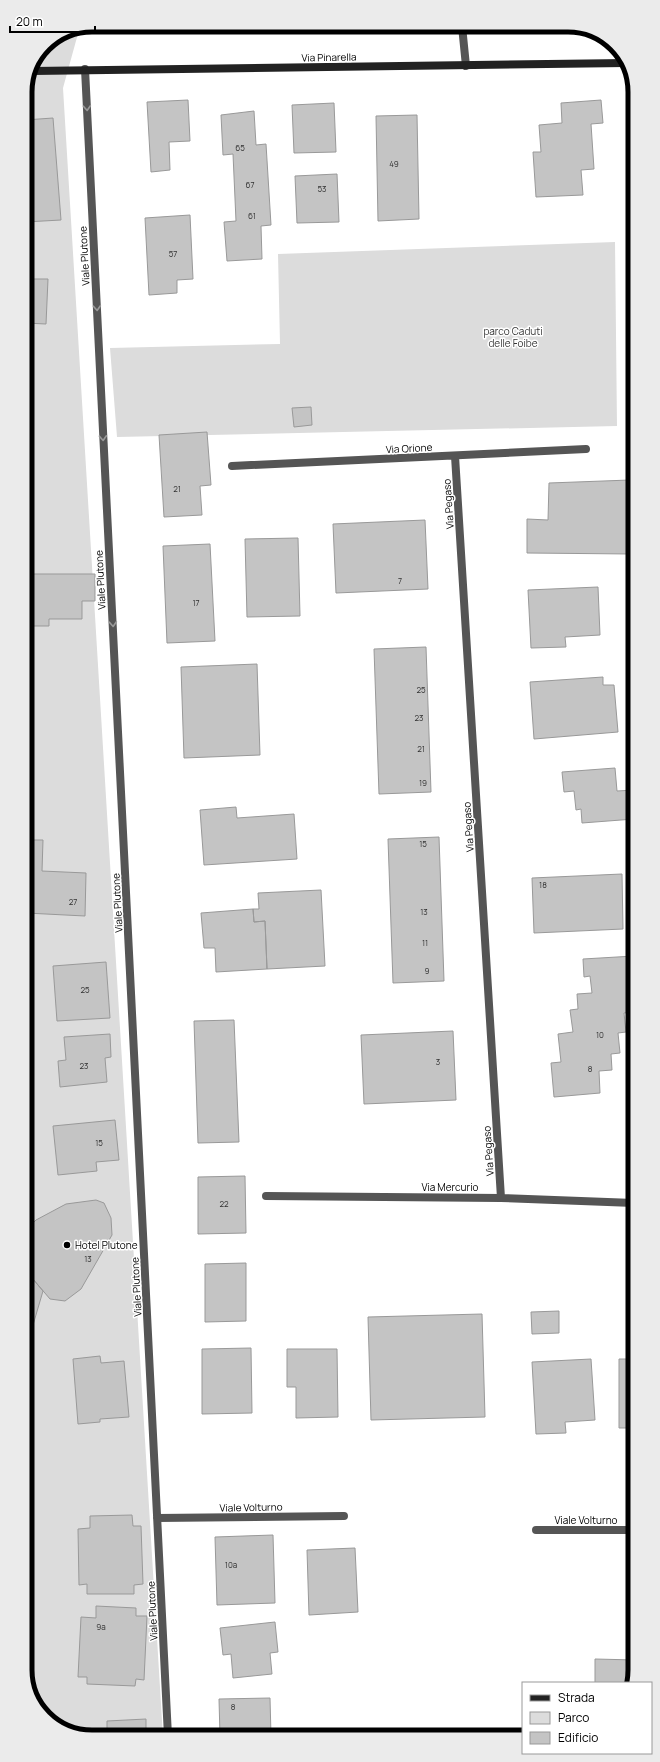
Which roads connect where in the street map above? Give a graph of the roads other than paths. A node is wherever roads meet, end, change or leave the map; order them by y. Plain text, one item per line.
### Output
1 (463, 32) edge
2 (621, 63) edge
3 (466, 66) junction
4 (85, 69) junction
5 (36, 71) edge
6 (586, 449) dead end
7 (455, 456) junction
8 (232, 466) dead end
9 (266, 1196) dead end
10 (501, 1198) junction
11 (628, 1203) edge
12 (344, 1516) dead end
13 (157, 1518) junction
14 (536, 1530) dead end
15 (628, 1530) edge
16 (168, 1730) edge

1 - 3 street
2 - 3 street, Via Pinarella
3 - 4 street, Via Pinarella
4 - 5 street, Via Pinarella
4 -> 13 street, Viale Plutone
6 - 7 street, Via Orione
7 - 8 street, Via Orione
7 - 10 street, Via Pegaso
9 - 10 street, Via Mercurio
10 - 11 street, Via Mercurio
12 - 13 street, Viale Volturno
13 - 16 street, Viale Plutone
14 - 15 street, Viale Volturno

